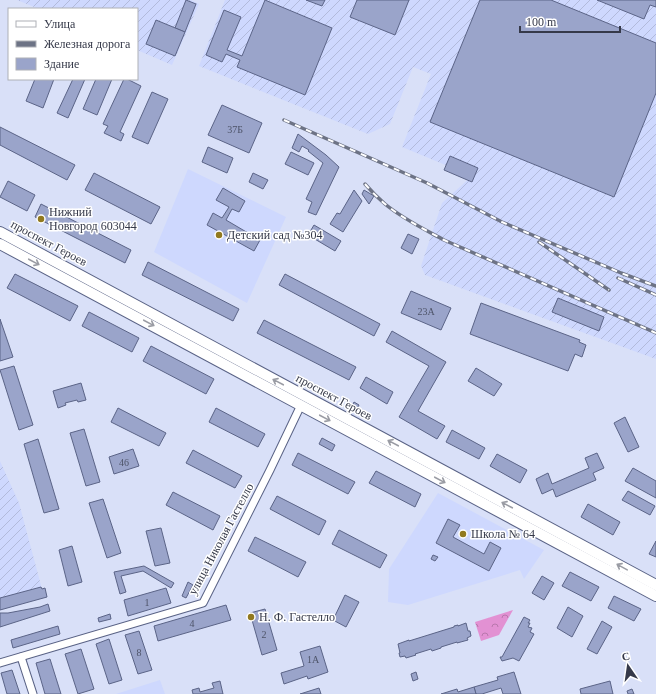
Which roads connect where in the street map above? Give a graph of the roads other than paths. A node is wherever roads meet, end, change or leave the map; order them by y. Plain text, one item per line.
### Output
1 (0, 232) edge
2 (0, 244) edge
3 (301, 405) junction
4 (656, 585) edge
5 (656, 596) edge
6 (21, 657) junction
7 (0, 663) edge
8 (33, 694) edge

4 -> 1 main road, проспект Героев
2 -> 3 main road, проспект Героев
3 -> 5 main road, проспект Героев
3 - 6 street, улица Николая Гастелло
6 - 7 street, улица Николая Гастелло
6 - 8 street

